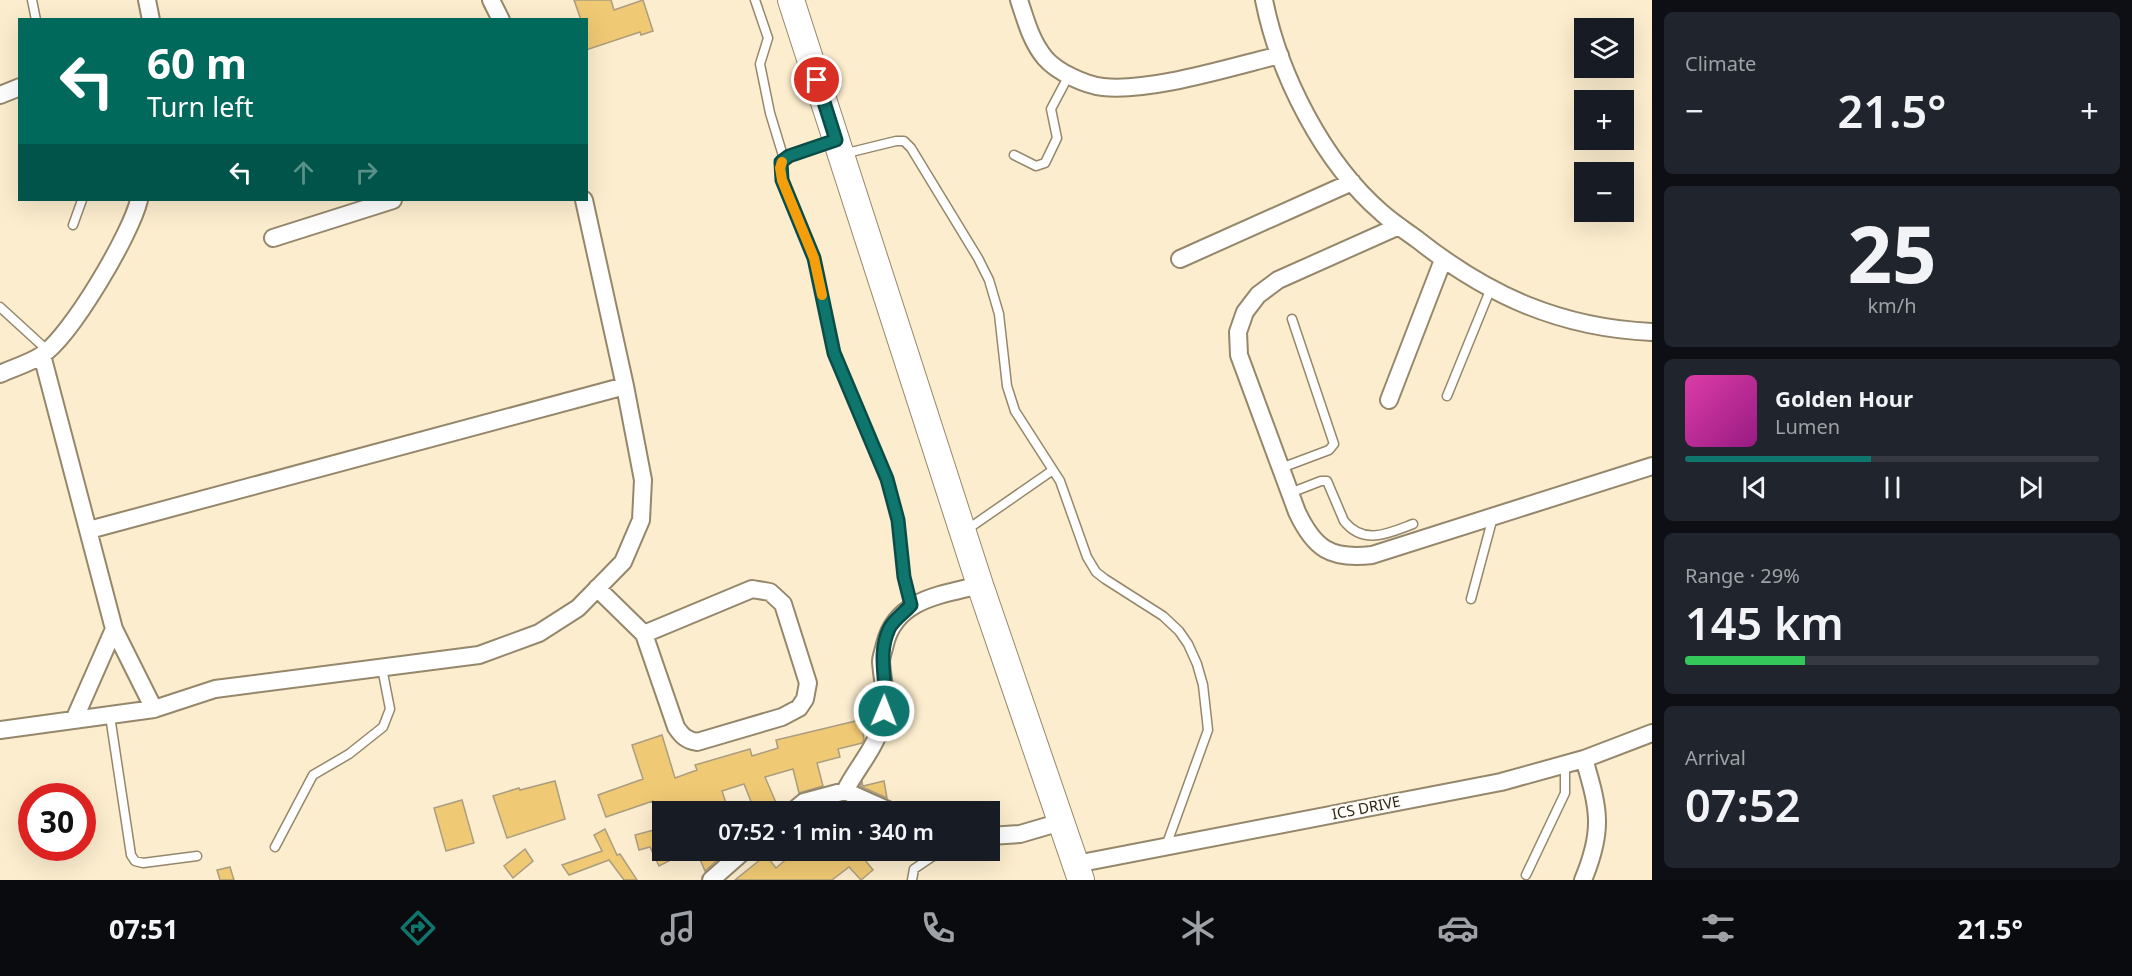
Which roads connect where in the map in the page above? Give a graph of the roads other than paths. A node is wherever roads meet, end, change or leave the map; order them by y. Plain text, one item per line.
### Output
1 (32, 0) edge
2 (147, 0) edge
3 (491, 0) edge
4 (755, 0) edge
5 (790, 0) edge
6 (1019, 0) edge
7 (1264, 0) edge
8 (36, 18) edge
9 (151, 18) edge
10 (500, 18) edge
11 (1280, 55) junction
12 (1069, 75) junction
13 (18, 88) edge
14 (0, 95) edge
15 (839, 147) junction
16 (1014, 155) dead end
17 (784, 159) junction
18 (1352, 182) junction
19 (82, 201) edge
20 (139, 201) edge
21 (390, 201) edge
22 (584, 201) edge
23 (73, 225) dead end
24 (1399, 226) junction
25 (273, 238) dead end
26 (1180, 258) dead end
27 (1443, 260) junction
28 (1491, 288) junction
29 (0, 307) edge
30 (1292, 319) dead end
31 (1652, 332) edge
32 (45, 352) junction
33 (0, 374) edge
34 (625, 386) junction
35 (1447, 396) dead end
36 (1389, 400) dead end
37 (1652, 466) edge
38 (1281, 468) junction
39 (1053, 470) junction
40 (1290, 493) junction
41 (1493, 517) junction
42 (1413, 524) dead end
43 (89, 530) junction
44 (963, 532) junction
45 (980, 585) junction
46 (597, 588) junction
47 (1471, 599) dead end
48 (911, 605) junction
49 (114, 629) junction
50 (644, 634) junction
51 (382, 668) junction
52 (154, 709) junction
53 (110, 716) junction
54 (74, 720) junction
55 (0, 730) edge
56 (1652, 733) edge
57 (1584, 759) junction
58 (1565, 764) junction
59 (845, 791) junction
60 (808, 801) edge
61 (867, 801) edge
62 (1061, 822) junction
63 (1000, 835) edge
64 (1166, 846) junction
65 (275, 847) dead end
66 (197, 856) dead end
67 (733, 861) edge
68 (926, 861) edge
69 (1078, 872) edge
70 (1526, 875) dead end
71 (711, 880) edge
72 (912, 880) edge
73 (1583, 880) edge

1 - 8 lane
2 - 9 street
3 - 10 street
4 - 17 lane
5 - 15 main road
6 - 12 street
7 - 11 street
11 - 12 street
11 - 18 street
12 - 16 lane
13 - 14 street
15 - 17 lane
15 - 39 lane
15 - 44 main road
17 - 48 lane
18 - 24 street
18 - 26 street
19 - 23 lane
20 - 32 street
21 - 25 street
22 - 34 street
24 - 27 street
24 - 38 street
27 - 28 street
27 - 36 street
28 - 31 street
28 - 35 lane
29 - 32 lane
30 - 38 lane
32 - 33 street
32 - 43 street
34 - 43 street
34 - 46 street
37 - 41 street
38 - 40 street
39 - 44 lane
39 - 64 lane
40 - 41 street
40 - 42 lane
41 - 47 lane
43 - 49 street
44 - 45 main road
45 - 48 street
45 - 62 main road
46 - 50 street
46 - 51 street
48 - 59 street
49 - 52 street
49 - 54 street
50 - 50 street
51 - 52 street
51 - 65 lane
52 - 53 street
53 - 54 street
53 - 66 lane
54 - 55 street
56 - 57 street, ICS DRIVE
57 - 58 street, ICS DRIVE
57 - 73 street
58 - 64 street, ICS DRIVE
58 - 70 lane
59 - 60 street
59 - 61 street
62 - 63 street
62 - 69 main road
64 - 69 street, ICS DRIVE
67 - 71 street
68 - 72 lane

